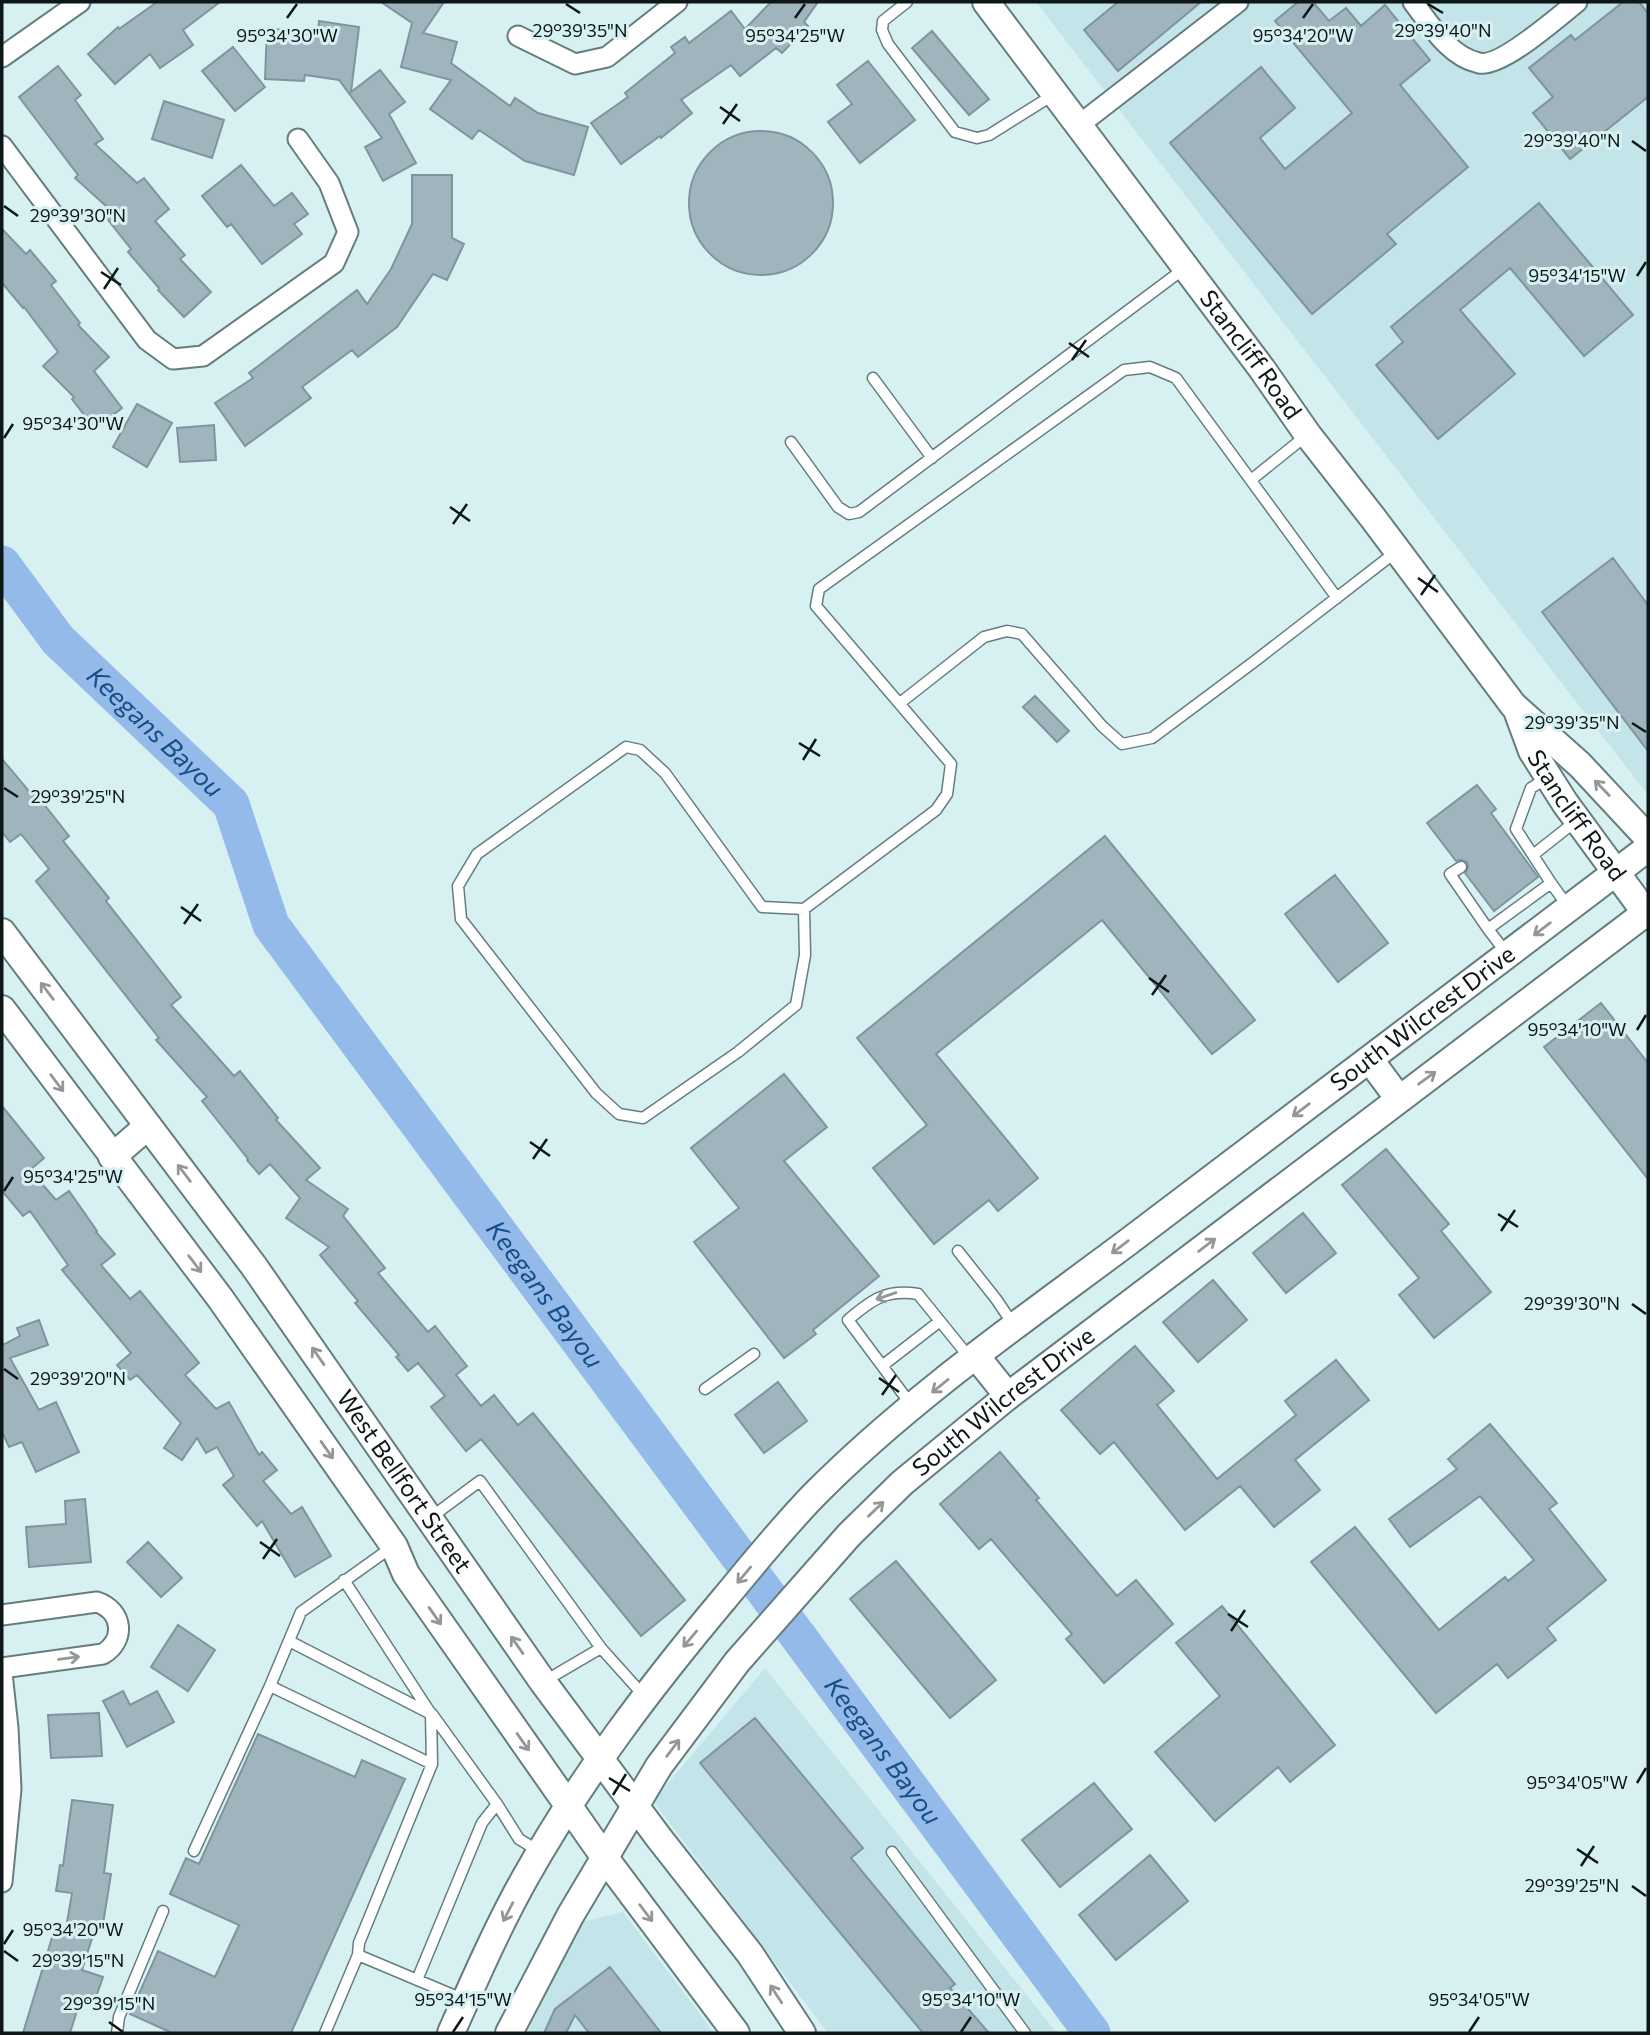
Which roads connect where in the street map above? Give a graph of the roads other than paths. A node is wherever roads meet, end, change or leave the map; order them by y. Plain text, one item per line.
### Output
1 (80, 2) edge
2 (677, 2) edge
3 (907, 2) edge
4 (986, 2) edge
5 (1238, 2) edge
6 (1413, 2) edge
7 (1577, 2) edge
8 (518, 36) dead end
9 (2, 57) edge
10 (1055, 93) junction
11 (1079, 125) junction
12 (299, 139) dead end
13 (2, 146) edge
14 (1186, 268) junction
15 (873, 378) dead end
16 (1308, 435) junction
17 (792, 442) dead end
18 (932, 458) junction
19 (1251, 480) junction
20 (1397, 551) junction
21 (1337, 598) junction
22 (900, 703) junction
23 (1516, 708) junction
24 (1548, 776) junction
25 (1577, 820) junction
26 (1648, 838) edge
27 (1648, 848) edge
28 (1533, 855) junction
29 (1461, 867) dead end
30 (1616, 873) junction
31 (1551, 883) junction
32 (1514, 895) dead end
33 (1521, 905) junction
34 (1569, 908) junction
35 (804, 909) junction
36 (1648, 914) edge
37 (1488, 929) junction
38 (2, 932) edge
39 (1507, 955) junction
40 (2, 1009) edge
41 (1370, 1060) junction
42 (1399, 1098) junction
43 (148, 1126) junction
44 (112, 1157) junction
45 (958, 1251) dead end
46 (940, 1321) junction
47 (1015, 1327) junction
48 (754, 1354) dead end
49 (974, 1359) junction
50 (882, 1366) junction
51 (705, 1389) dead end
52 (1008, 1396) junction
53 (914, 1407) junction
54 (429, 1518) junction
55 (394, 1546) junction
56 (344, 1580) junction
57 (2, 1615) edge
58 (289, 1641) junction
59 (601, 1648) junction
60 (2, 1670) edge
61 (542, 1682) junction
62 (270, 1686) junction
63 (645, 1697) junction
64 (431, 1714) junction
65 (600, 1759) junction
66 (432, 1764) junction
67 (497, 1804) junction
68 (636, 1805) junction
69 (568, 1807) junction
70 (194, 1851) dead end
71 (891, 1852) dead end
72 (540, 1853) junction
73 (605, 1858) junction
74 (2, 1882) edge
75 (163, 1911) dead end
76 (358, 1955) junction
77 (416, 1980) junction
78 (466, 2000) junction
79 (117, 2033) edge
80 (326, 2033) edge
81 (451, 2033) edge
82 (509, 2033) edge
83 (736, 2033) edge
84 (802, 2033) edge
85 (1025, 2033) edge

1 - 9 street
2 - 8 street
3 - 10 lane
4 - 10 main road, Stancliff Road
5 - 11 street
6 - 7 street
10 - 11 main road, Stancliff Road
11 - 14 main road, Stancliff Road
12 - 13 street
14 - 16 main road, Stancliff Road
14 - 18 lane
15 - 18 lane
16 - 19 lane
16 - 20 main road, Stancliff Road
17 - 18 lane
19 - 21 lane
19 - 22 lane
20 - 21 lane
20 - 23 main road, Stancliff Road
21 - 22 lane
22 - 35 lane
23 - 24 main road, Stancliff Road
26 -> 23 main road, Stancliff Road
24 - 25 main road, Stancliff Road
24 - 28 lane
25 - 28 lane
25 - 30 main road, Stancliff Road
27 - 30 main road, South Wilcrest Drive
28 - 31 lane
29 - 37 lane
30 - 34 main road, South Wilcrest Drive
30 - 36 main road, Stancliff Road
31 - 33 lane
31 - 34 lane
32 - 33 lane
33 - 37 lane
34 -> 39 main road, South Wilcrest Drive
35 - 35 lane
42 -> 36 main road, South Wilcrest Drive
37 - 39 lane
43 -> 38 main road, West Bellfort Street
39 - 41 main road, South Wilcrest Drive
40 -> 44 main road, West Bellfort Street
41 - 42 main road
41 -> 47 main road, South Wilcrest Drive
52 -> 42 main road, South Wilcrest Drive
43 - 44 main road
54 -> 43 main road, West Bellfort Street
44 -> 55 main road, West Bellfort Street
45 - 47 lane
46 - 49 lane
46 - 50 lane
46 -> 50 lane
47 - 49 main road, South Wilcrest Drive
48 - 51 lane
49 - 52 main road
49 -> 53 main road, South Wilcrest Drive
50 - 53 lane
68 -> 52 main road, South Wilcrest Drive
53 -> 63 main road, South Wilcrest Drive
54 - 55 main road
54 - 59 lane
61 -> 54 main road, West Bellfort Street
55 - 56 lane
55 -> 69 main road, West Bellfort Street
56 - 58 lane
56 - 64 lane
60 -> 57 street
58 - 62 lane
58 - 64 lane
59 - 61 lane
59 - 63 lane
60 - 74 street
61 - 65 main road, West Bellfort Street
62 - 66 lane
62 - 70 lane
63 - 65 main road, South Wilcrest Drive
64 - 66 lane
64 - 67 lane
65 - 68 main road, West Bellfort Street
65 - 69 main road
66 - 76 lane
67 - 72 lane
67 - 77 lane
68 - 73 main road, South Wilcrest Drive
84 -> 68 main road, West Bellfort Street
69 - 72 main road
69 - 73 main road, West Bellfort Street
71 - 85 lane
72 -> 78 main road
73 - 82 main road, South Wilcrest Drive
73 -> 83 main road, West Bellfort Street
75 - 79 lane
76 - 77 lane
76 - 80 lane
77 - 78 lane
78 - 81 main road

